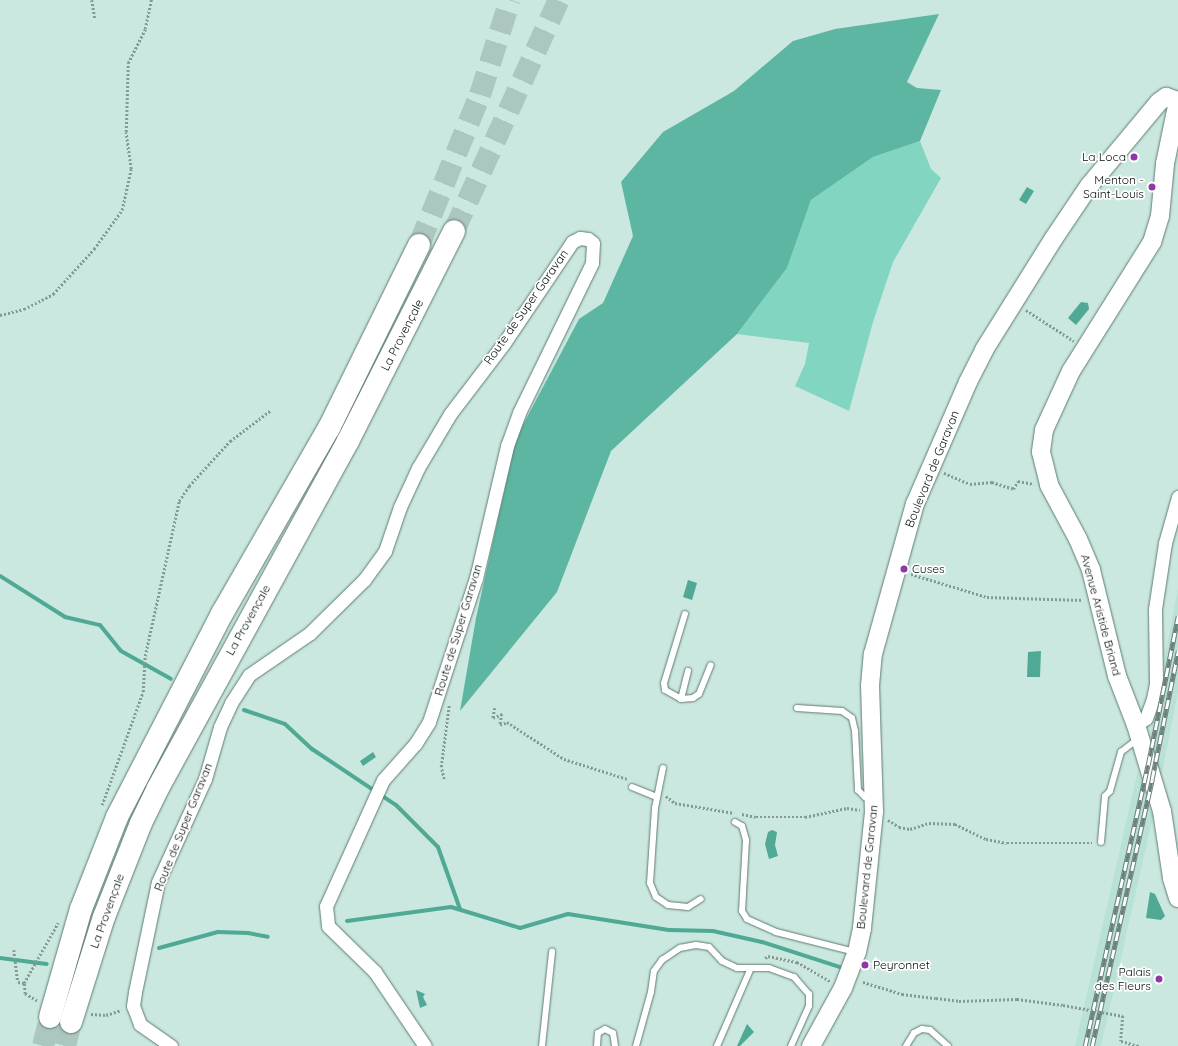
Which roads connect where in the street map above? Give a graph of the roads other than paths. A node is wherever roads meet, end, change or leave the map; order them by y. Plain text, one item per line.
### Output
1 (1178, 101) edge
2 (454, 231) tunnel mouth
3 (420, 245) tunnel mouth
4 (1178, 497) edge
5 (685, 614) dead end
6 (711, 665) dead end
7 (688, 672) dead end
8 (681, 699) junction
9 (797, 708) dead end
10 (1138, 731) junction
11 (662, 768) dead end
12 (632, 787) dead end
13 (657, 796) junction
14 (874, 805) junction
15 (735, 822) dead end
16 (1101, 842) road end
17 (1178, 898) edge
18 (701, 899) dead end
19 (552, 952) dead end
20 (857, 952) junction
21 (750, 970) junction
22 (44, 1009) tunnel mouth
23 (77, 1018) tunnel mouth
24 (171, 1046) edge
25 (425, 1046) edge
26 (542, 1046) edge
27 (596, 1046) edge
28 (615, 1046) edge
29 (636, 1046) edge
30 (717, 1046) edge
31 (791, 1046) edge
32 (811, 1046) edge
33 (906, 1046) edge
34 (948, 1046) edge

1 - 10 street, Avenue Aristide Briand
1 - 14 street, Boulevard de Garavan
2 - 23 highway, La Provençale
3 - 22 highway, La Provençale
4 - 10 street
5 - 8 lane
6 - 8 lane
7 - 8 lane
9 - 14 lane
10 - 16 lane
10 - 17 street, Avenue Aristide Briand
11 - 13 lane
12 - 13 lane
13 - 18 lane
14 - 20 street, Boulevard de Garavan
15 - 20 lane
19 - 26 lane
20 - 32 street, Boulevard de Garavan
21 - 29 lane
21 - 30 lane
21 - 31 lane
24 - 25 street, Route de Super Garavan
27 - 28 lane
33 - 34 lane

